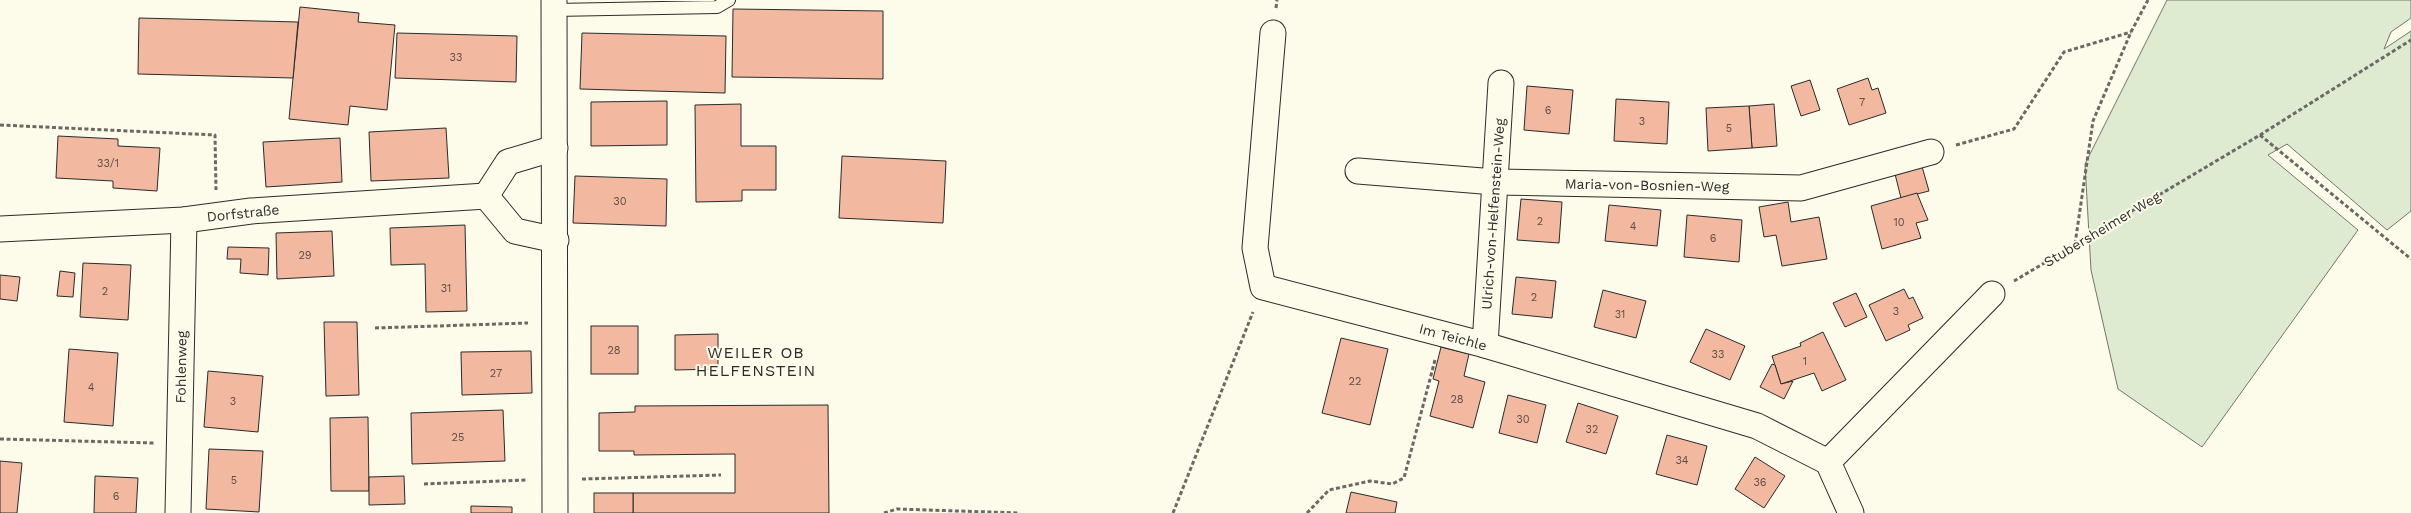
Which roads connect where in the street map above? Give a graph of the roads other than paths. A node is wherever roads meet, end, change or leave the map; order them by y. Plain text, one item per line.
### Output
1 (729, 0) edge
2 (554, 5) edge
3 (1273, 33) dead end
4 (1502, 83) dead end
5 (555, 148) junction
6 (1931, 152) road end
7 (1358, 171) dead end
8 (1495, 182) junction
9 (486, 196) junction
10 (184, 220) junction
11 (0, 229) edge
12 (556, 240) junction
13 (1992, 294) road end
14 (1484, 345) junction
15 (1828, 462) junction
16 (178, 513) edge
17 (555, 513) edge
18 (1851, 513) edge

1 - 2 lane
2 - 5 street
3 - 14 street, Im Teichle
4 - 8 street, Ulrich-von-Helfenstein-Weg
5 - 9 street
5 - 12 street
6 - 8 street, Maria-von-Bosnien-Weg
7 - 8 street, Maria-von-Bosnien-Weg
8 - 14 street, Ulrich-von-Helfenstein-Weg
9 - 10 street, Dorfstraße
9 - 12 street
10 - 11 street, Dorfstraße
10 - 16 street, Fohlenweg
12 - 17 street
13 - 15 street
14 - 15 street, Im Teichle
15 - 18 street

